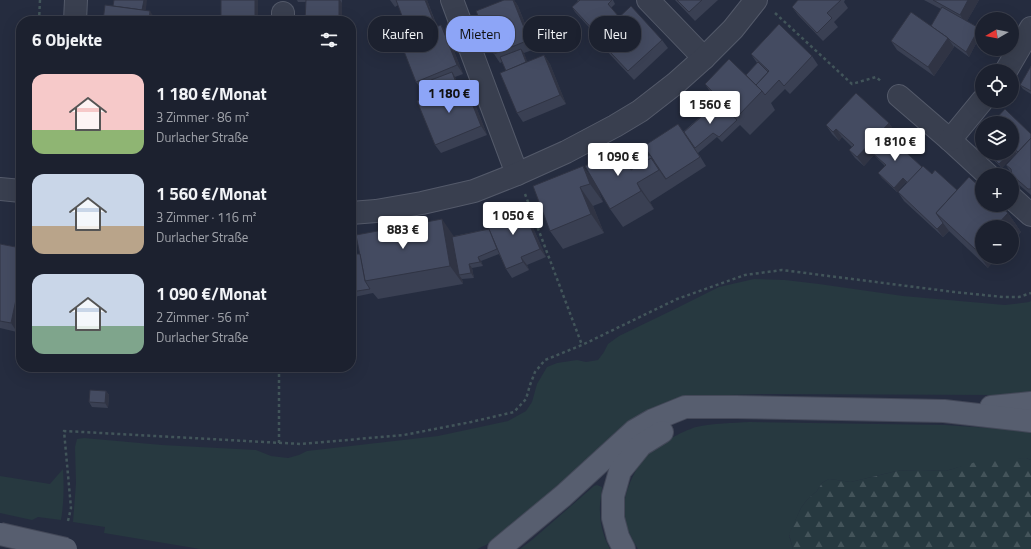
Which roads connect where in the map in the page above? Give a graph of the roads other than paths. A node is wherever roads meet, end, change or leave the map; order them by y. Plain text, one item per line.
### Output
1 (76, 0) edge
2 (452, 0) edge
3 (648, 0) edge
4 (764, 5) edge
5 (75, 16) edge
6 (1031, 28) edge
7 (704, 58) junction
8 (1010, 64) edge
9 (899, 96) road end
10 (976, 108) edge
11 (950, 140) junction
12 (980, 168) edge
13 (517, 174) junction
14 (0, 189) edge
15 (16, 191) edge
16 (1019, 205) edge
17 (356, 212) edge
18 (1031, 216) edge
19 (1031, 403) edge
20 (736, 407) junction
21 (944, 411) junction
22 (1031, 421) edge
23 (0, 534) edge
24 (66, 549) edge
25 (499, 549) edge
26 (624, 549) edge

1 - 5 street
2 - 13 street
3 - 7 street
4 - 7 street
6 - 8 street
7 - 13 street
9 - 11 street
10 - 11 street
11 - 12 street
13 - 17 street
14 - 15 street
16 - 18 street
19 - 21 main road
20 - 21 main road
20 - 25 main road
20 - 26 main road
21 - 22 main road
23 - 24 main road, bridge

